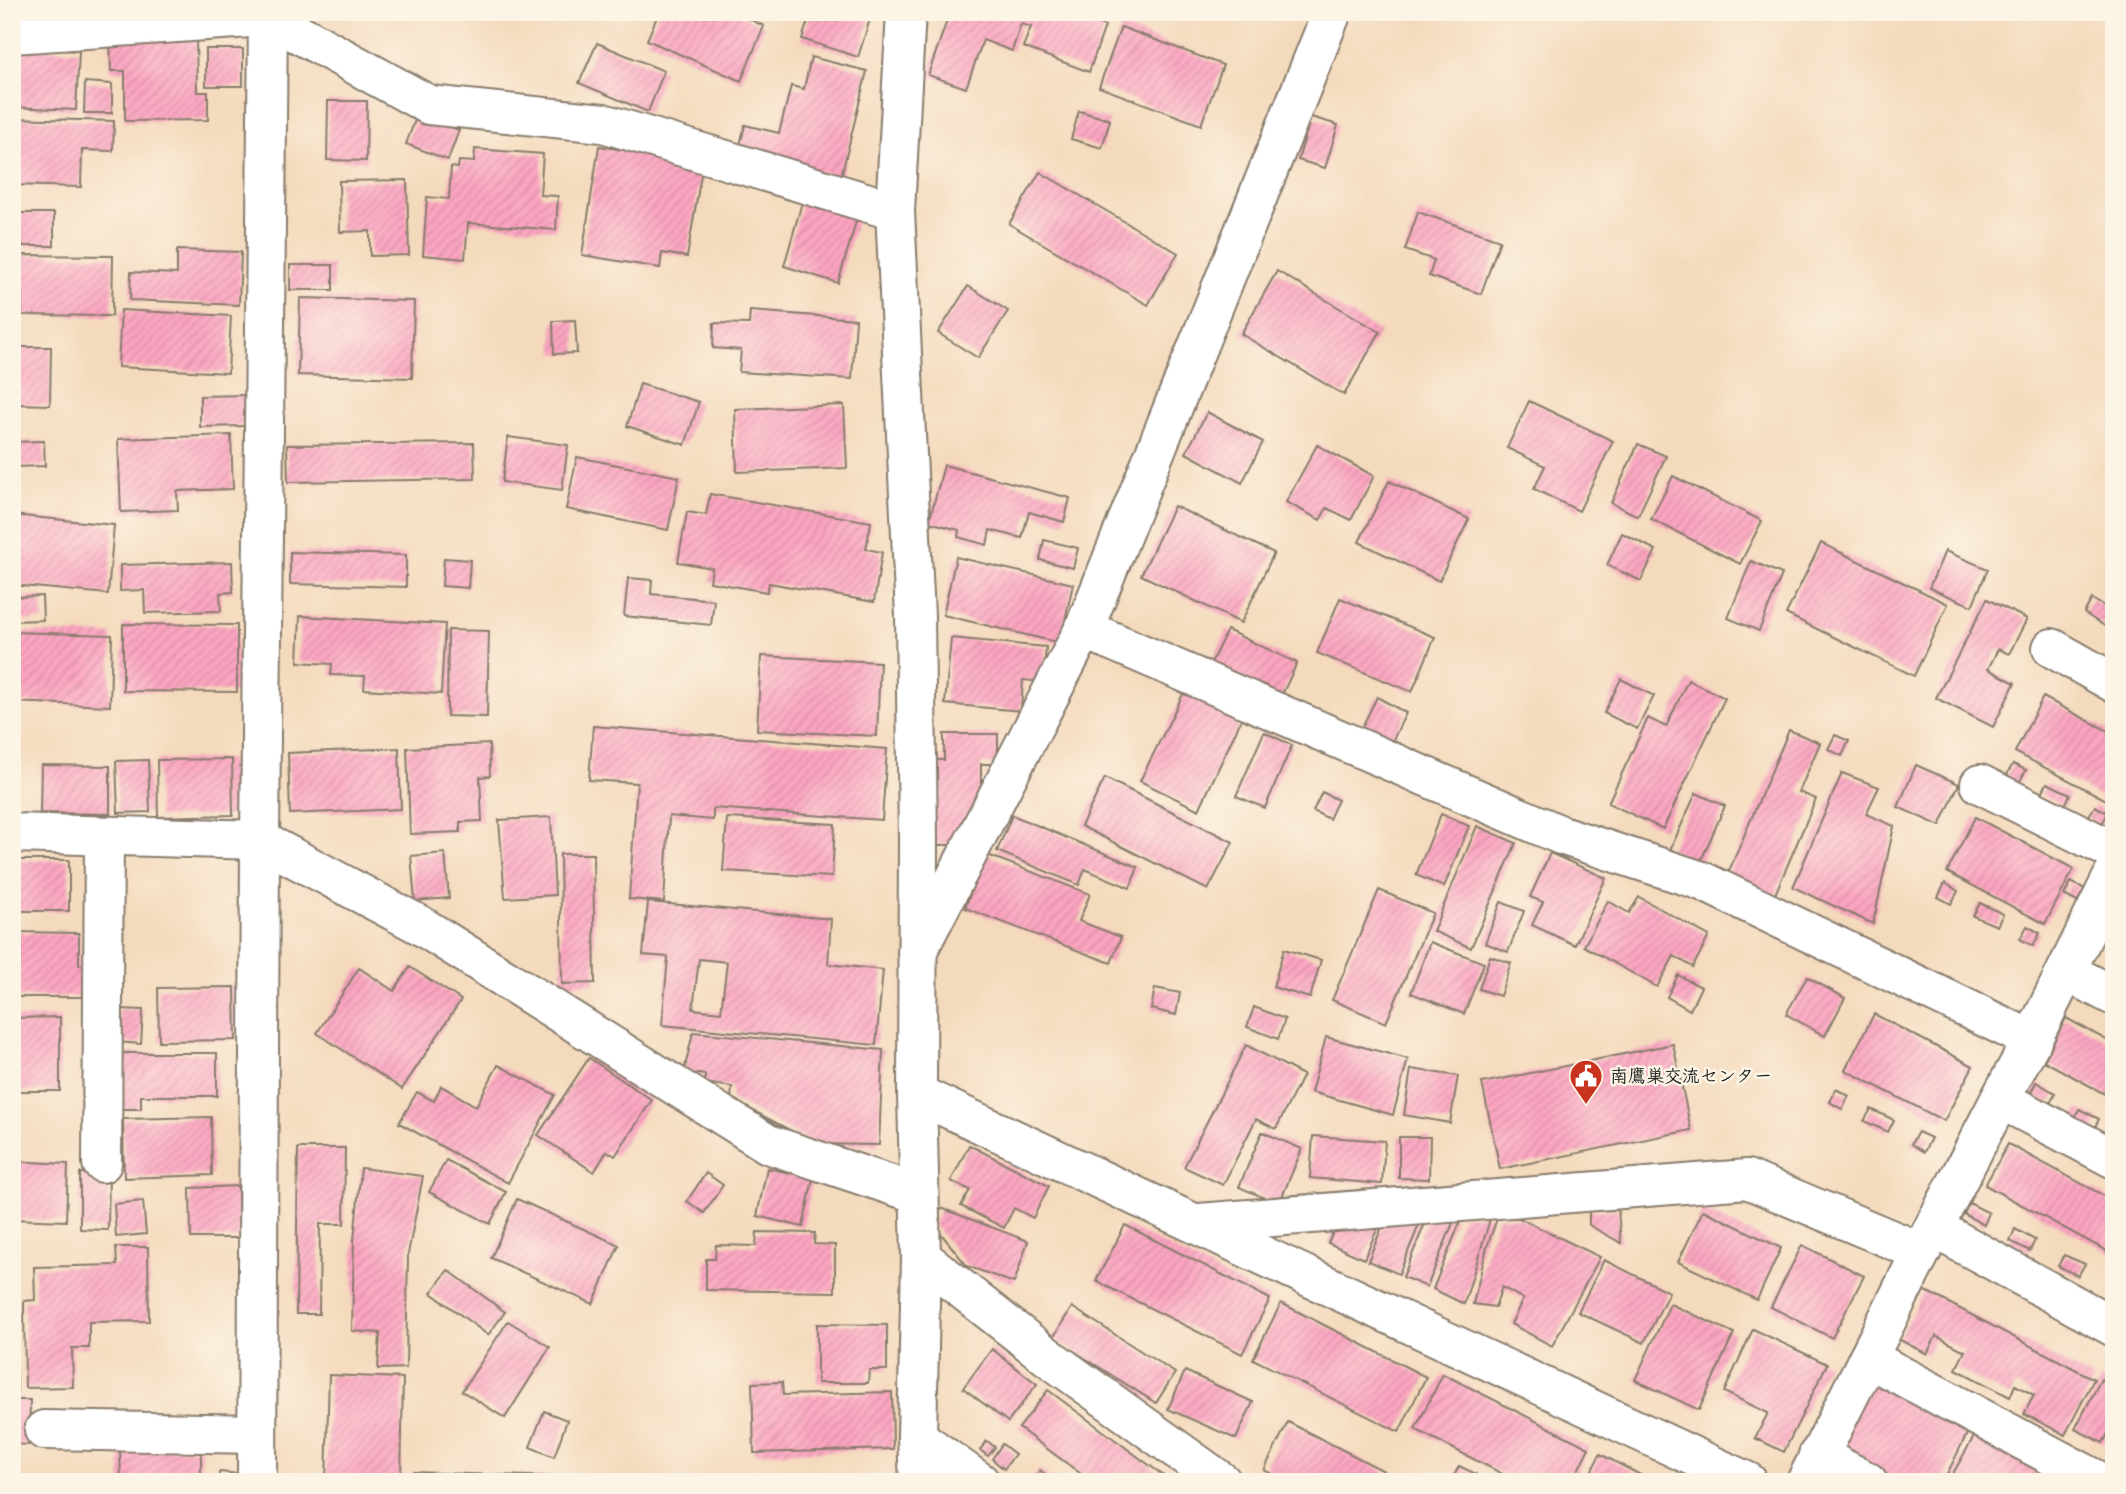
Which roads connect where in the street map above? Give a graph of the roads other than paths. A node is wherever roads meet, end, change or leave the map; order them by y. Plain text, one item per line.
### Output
1 (906, 12) edge
2 (1332, 12) edge
3 (269, 15) edge
4 (12, 34) edge
5 (895, 211) junction
6 (1084, 629) junction
7 (2052, 648) dead end
8 (2114, 682) edge
9 (1980, 784) dead end
10 (12, 834) edge
11 (104, 835) junction
12 (260, 839) junction
13 (2114, 851) edge
14 (2114, 874) edge
15 (917, 952) junction
16 (2067, 971) junction
17 (2114, 996) edge
18 (2032, 1040) junction
19 (916, 1094) junction
20 (2000, 1099) junction
21 (2114, 1159) edge
22 (102, 1163) dead end
23 (918, 1194) junction
24 (1197, 1223) junction
25 (1927, 1240) junction
26 (920, 1256) junction
27 (2114, 1327) edge
28 (1868, 1358) junction
29 (44, 1430) dead end
30 (257, 1434) junction
31 (917, 1437) junction
32 (1812, 1468) edge
33 (257, 1482) edge
34 (919, 1482) edge
35 (980, 1482) edge
36 (1222, 1482) edge
37 (1748, 1482) edge
38 (1868, 1482) edge
39 (2101, 1482) edge

1 - 5 street
2 - 6 street
3 - 4 street
3 - 5 street
3 - 12 street
5 - 15 street
6 - 15 street
6 - 18 street
7 - 8 street
9 - 13 street
10 - 11 street
11 - 12 street
11 - 22 street
12 - 23 street
12 - 30 street
14 - 16 street
15 - 19 street
16 - 17 street
16 - 18 street
18 - 20 street
19 - 23 street
19 - 24 street
20 - 21 street
20 - 25 street
23 - 26 street
24 - 25 street
24 - 37 street
25 - 27 street
25 - 28 street
26 - 31 street
26 - 36 street
28 - 32 street
28 - 39 street
29 - 30 street
30 - 33 street
31 - 34 street
31 - 35 street
32 - 38 street

